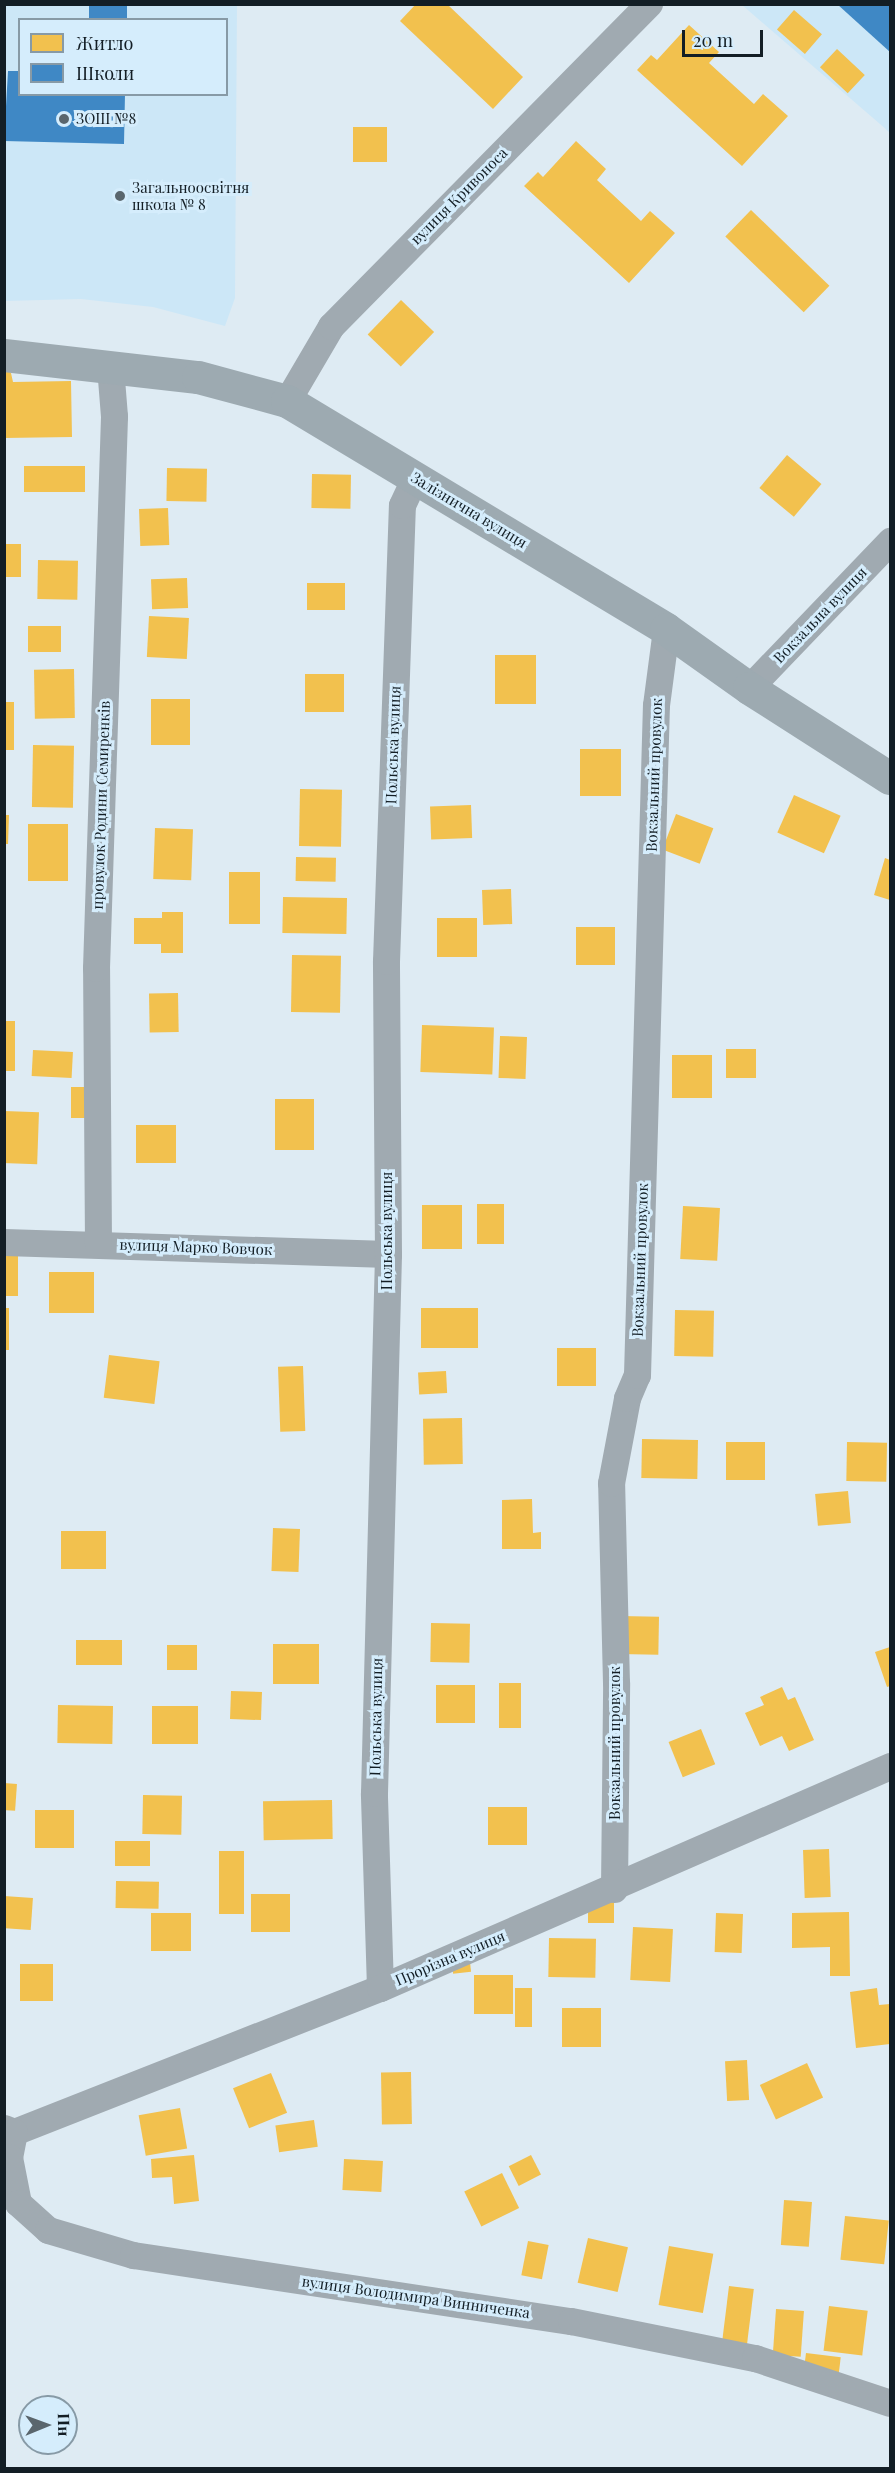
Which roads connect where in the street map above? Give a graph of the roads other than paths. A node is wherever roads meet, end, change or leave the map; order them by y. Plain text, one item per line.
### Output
1 (649, 4) edge
2 (4, 355) edge
3 (110, 366) junction
4 (287, 401) junction
5 (415, 477) junction
6 (891, 541) edge
7 (666, 629) junction
8 (749, 688) junction
9 (891, 777) edge
10 (4, 1242) edge
11 (98, 1244) junction
12 (388, 1254) junction
13 (891, 1766) edge
14 (614, 1889) junction
15 (380, 1988) junction
16 (9, 2130) edge
17 (891, 2403) edge

1 - 4 street, вулиця Кривоноса
2 - 3 street, Залізнична вулиця
3 - 4 street, Залізнична вулиця
3 - 11 street, провулок Родини Семиренків
4 - 5 street, Залізнична вулиця
5 - 7 street, Залізнична вулиця
5 - 12 street, Польська вулиця
6 - 8 street, Вокзальна вулиця
7 - 8 street, Залізнична вулиця
7 - 14 street, Вокзальний провулок
8 - 9 street, Залізнична вулиця
10 - 11 street, вулиця Марко Вовчок
11 - 12 street, вулиця Марко Вовчок
12 - 15 street, Польська вулиця
13 - 14 street, Прорізна вулиця
14 - 15 street, Прорізна вулиця
15 - 16 street, Прорізна вулиця
16 - 17 street, вулиця Володимира Винниченка

